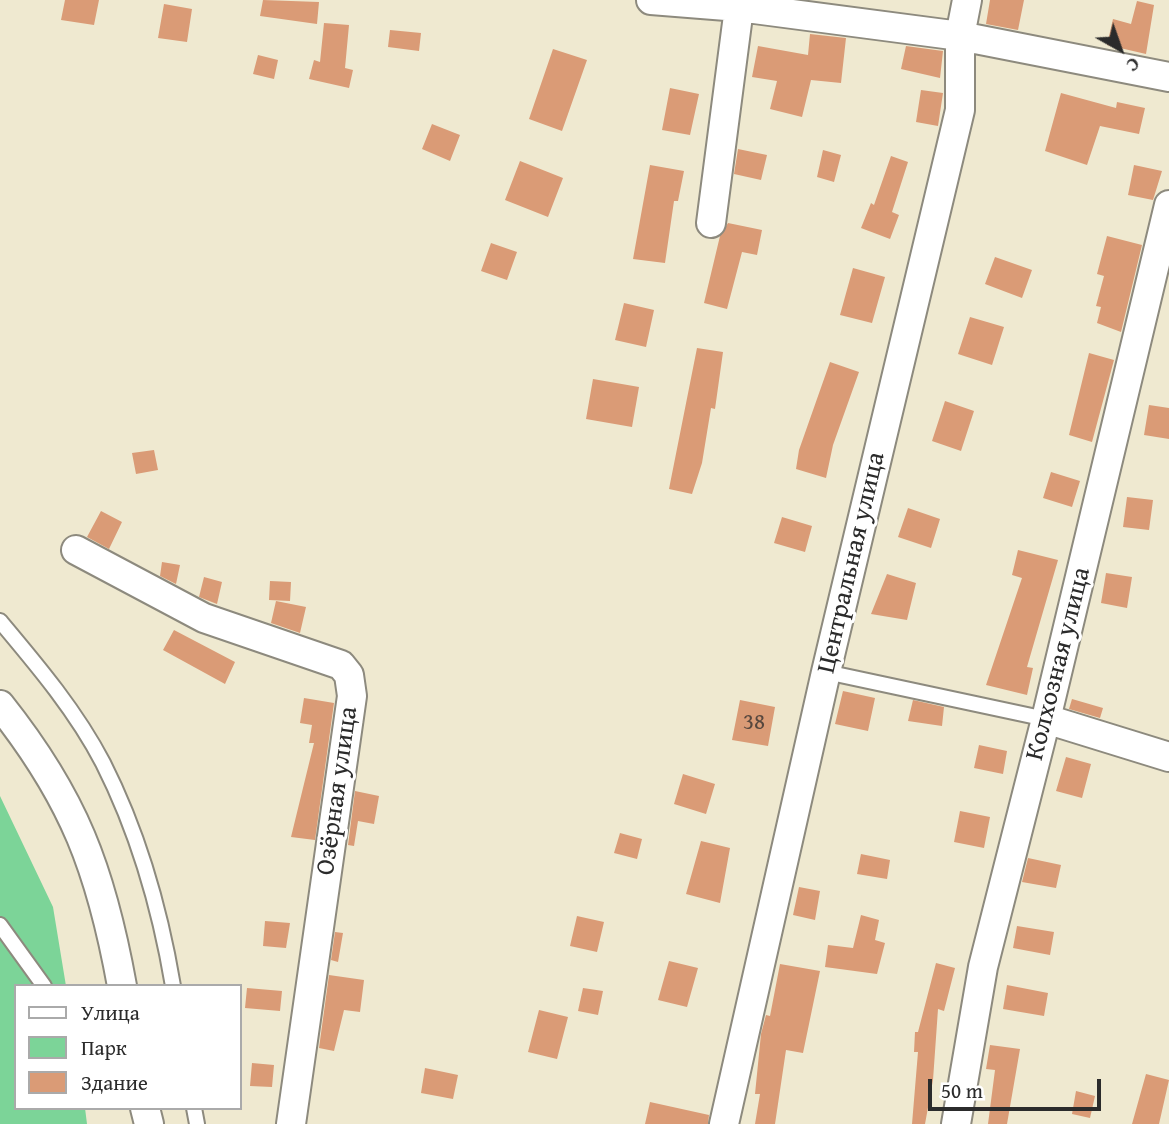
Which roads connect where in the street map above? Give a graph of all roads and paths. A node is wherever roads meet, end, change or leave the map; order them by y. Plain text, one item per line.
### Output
1 (651, 0) edge
2 (967, 0) edge
3 (739, 3) edge
4 (960, 36) junction
5 (1169, 78) edge
6 (1169, 205) edge
7 (711, 223) dead end
8 (76, 550) dead end
9 (0, 621) edge
10 (826, 672) junction
11 (0, 705) edge
12 (1046, 719) junction
13 (1169, 757) edge
14 (0, 925) edge
15 (43, 984) edge
16 (122, 984) edge
17 (173, 984) edge
18 (291, 1124) edge
19 (724, 1124) edge
20 (957, 1124) edge

1 - 3 street
2 - 4 street, Центральная улица
3 - 4 street
3 - 7 street
4 - 5 street
4 - 10 street, Центральная улица
6 - 12 street, Колхозная улица
8 - 18 street, Озёрная улица
9 - 17 lane
10 - 12 lane
10 - 19 street, Центральная улица
11 - 16 street
12 - 13 street
12 - 20 street, Колхозная улица
14 - 15 lane

